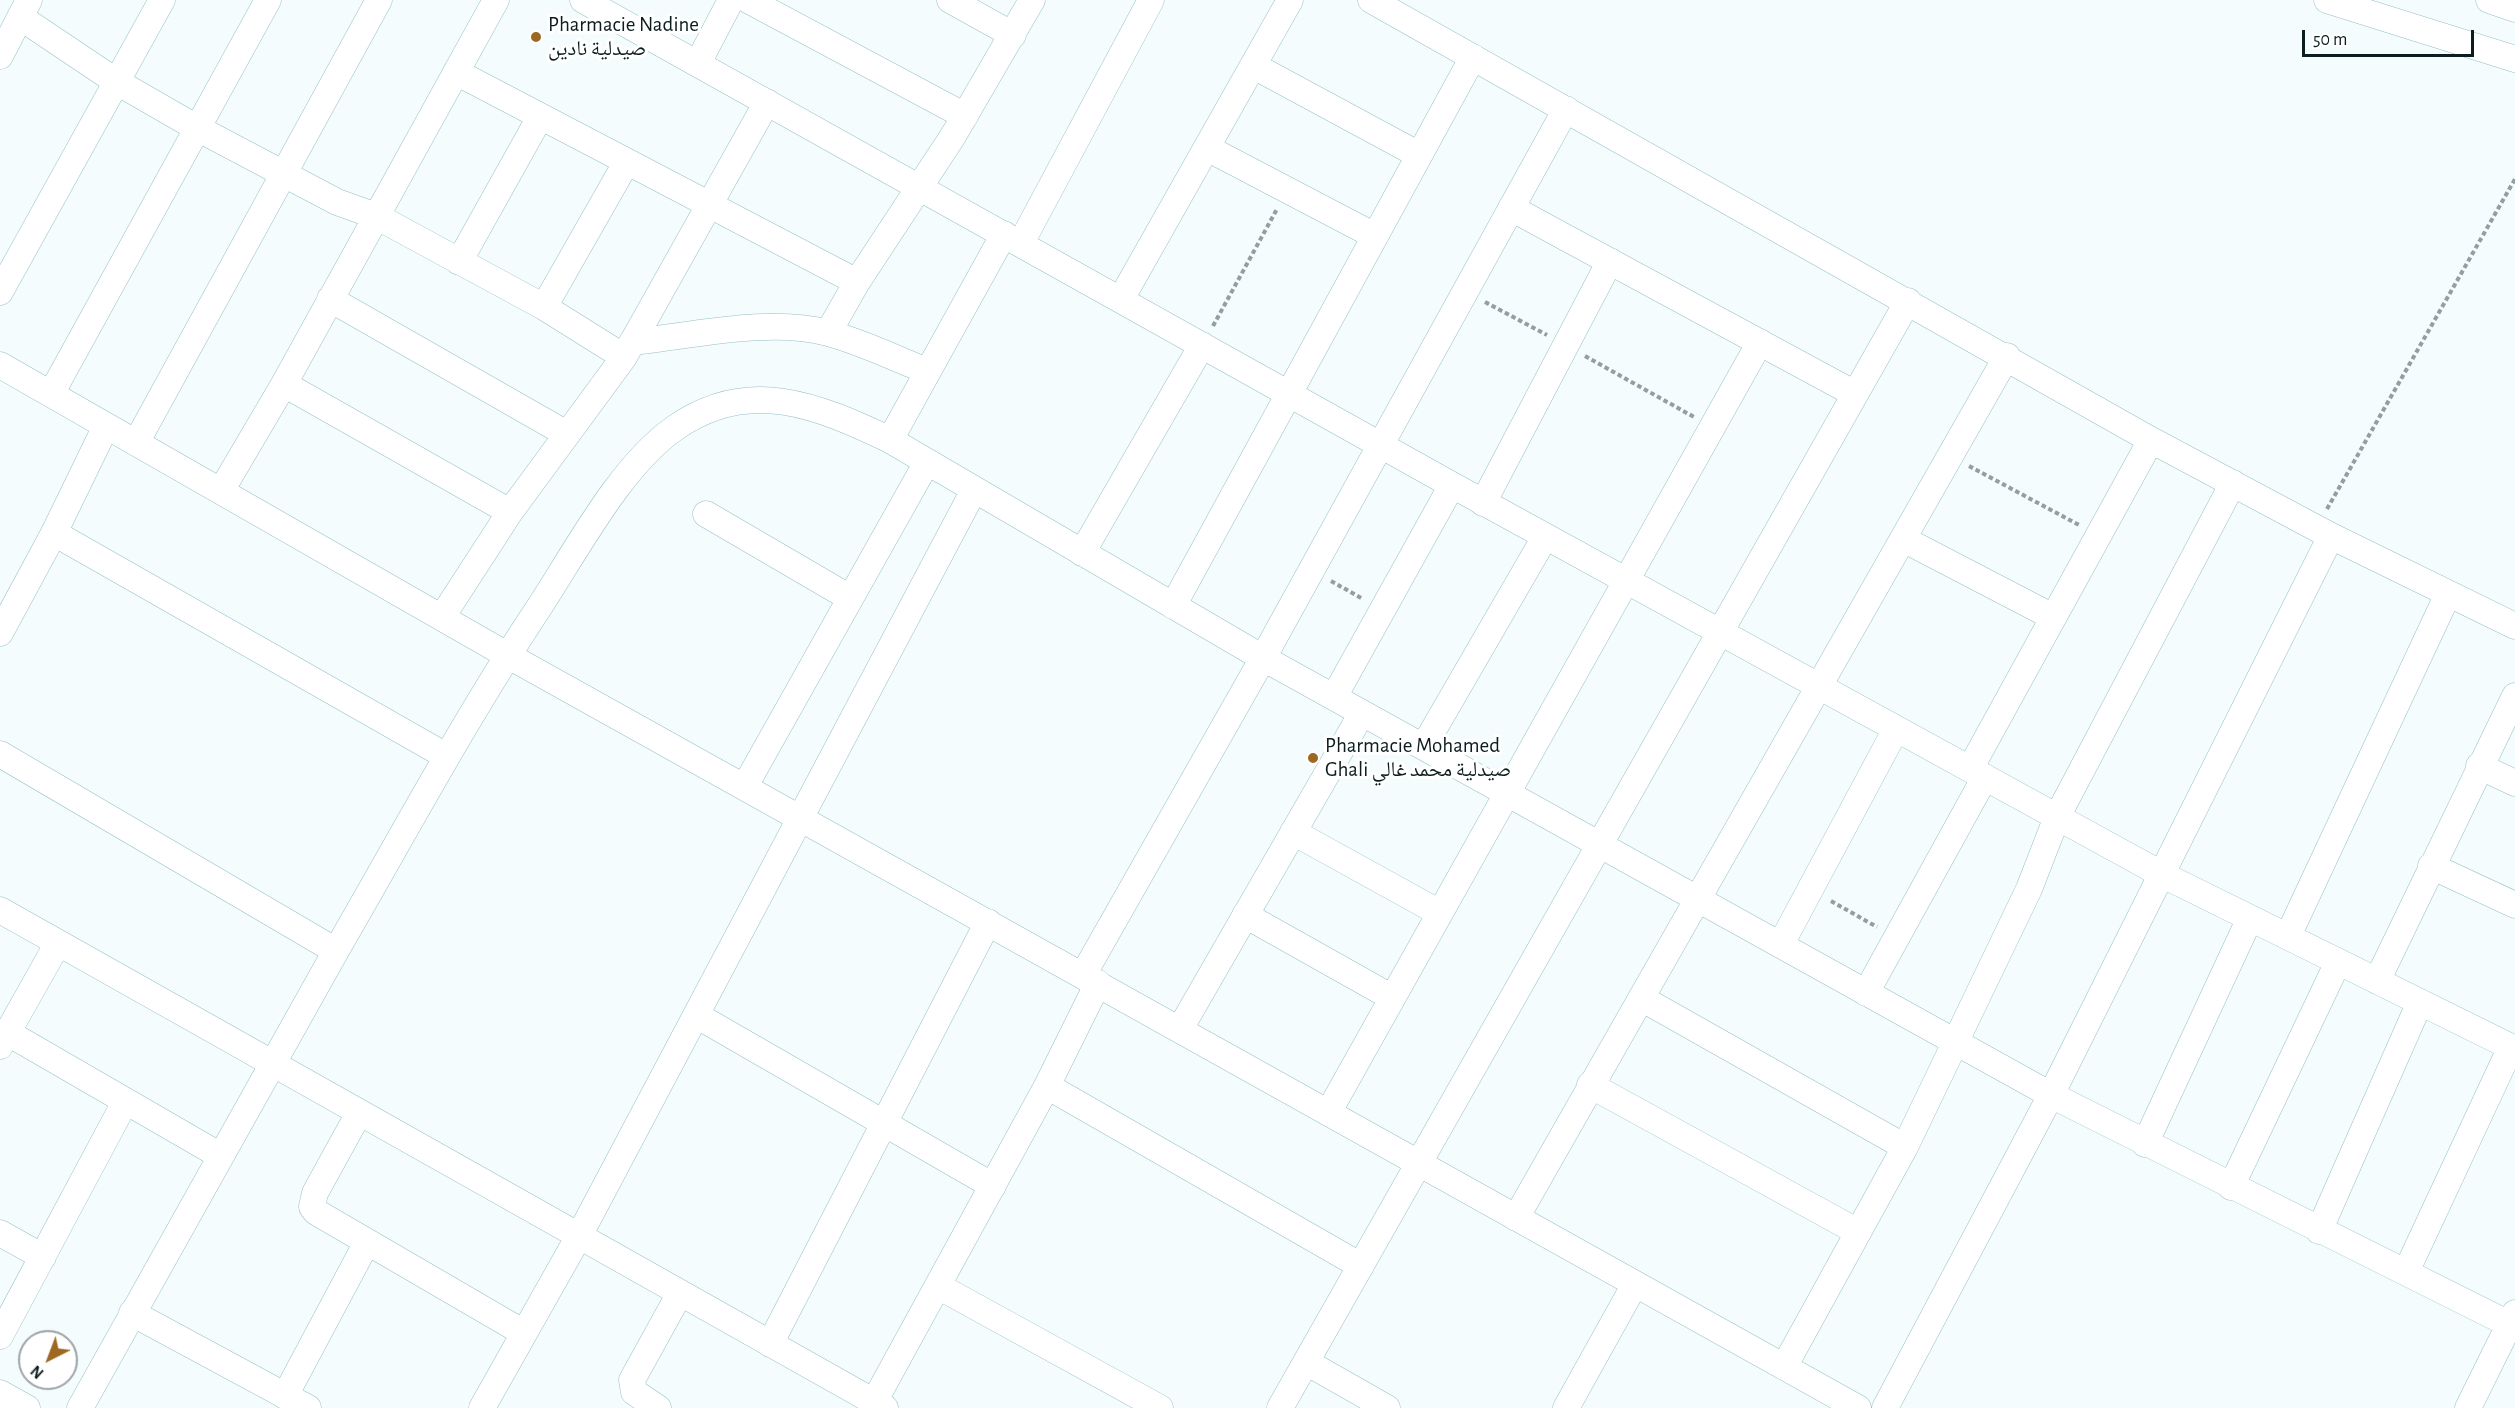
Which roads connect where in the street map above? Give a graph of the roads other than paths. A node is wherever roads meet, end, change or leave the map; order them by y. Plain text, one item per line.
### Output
1 (162, 0) edge
2 (268, 0) edge
3 (379, 0) edge
4 (496, 0) edge
5 (583, 0) edge
6 (730, 0) edge
7 (748, 0) edge
8 (950, 0) edge
9 (1032, 0) edge
10 (1151, 0) edge
11 (1290, 0) edge
12 (1371, 0) edge
13 (2327, 0) edge
14 (2489, 0) edge
15 (614, 7) edge
16 (25, 8) edge
17 (2515, 9) edge
18 (1013, 35) junction
19 (0, 56) edge
20 (1473, 57) junction
21 (2515, 59) edge
22 (698, 63) junction
23 (1254, 66) junction
24 (456, 72) junction
25 (117, 82) junction
26 (766, 102) junction
27 (1566, 109) junction
28 (965, 116) junction
29 (540, 117) junction
30 (197, 128) junction
31 (1207, 148) junction
32 (1419, 155) junction
33 (626, 163) junction
34 (282, 173) junction
35 (920, 186) junction
36 (709, 206) junction
37 (1511, 208) junction
38 (376, 216) junction
39 (1375, 236) junction
40 (1013, 239) junction
41 (1610, 261) junction
42 (459, 262) junction
43 (857, 282) junction
44 (0, 292) edge
45 (330, 299) junction
46 (1121, 299) junction
47 (1908, 301) junction
48 (544, 307) junction
49 (828, 333) junction
50 (1760, 342) junction
51 (1202, 345) junction
52 (628, 349) junction
53 (2007, 356) junction
54 (0, 365) edge
55 (927, 371) junction
56 (284, 384) junction
57 (51, 394) junction
58 (1289, 394) junction
59 (1855, 394) junction
60 (106, 426) junction
61 (566, 433) junction
62 (890, 440) junction
63 (2151, 440) junction
64 (136, 443) junction
65 (1380, 445) junction
66 (927, 462) junction
67 (2233, 483) junction
68 (1452, 486) junction
69 (974, 490) junction
70 (221, 491) junction
71 (1483, 503) junction
72 (510, 512) junction
73 (705, 514) dead end
74 (2324, 532) junction
75 (54, 533) junction
76 (1545, 537) junction
77 (1903, 539) junction
78 (1082, 553) junction
79 (1627, 581) junction
80 (2448, 594) junction
81 (850, 598) junction
82 (1173, 606) junction
83 (442, 617) junction
84 (2053, 617) junction
85 (2515, 626) edge
86 (0, 632) edge
87 (1720, 632) junction
88 (507, 655) junction
89 (1263, 658) junction
90 (1820, 687) junction
91 (2515, 696) edge
92 (1334, 697) junction
93 (1362, 713) junction
94 (1896, 729) junction
95 (1424, 746) junction
96 (0, 754) edge
97 (446, 756) junction
98 (2479, 766) junction
99 (1978, 773) junction
100 (2515, 783) edge
101 (745, 786) junction
102 (1506, 794) junction
103 (801, 816) junction
104 (2057, 817) junction
105 (1293, 832) junction
106 (1601, 844) junction
107 (2431, 866) junction
108 (2163, 875) junction
109 (1696, 899) junction
110 (2515, 905) edge
111 (0, 910) edge
112 (1438, 912) junction
113 (1245, 915) junction
114 (2250, 918) junction
115 (988, 922) junction
116 (2288, 936) junction
117 (58, 943) junction
118 (1781, 944) junction
119 (336, 951) junction
120 (2338, 962) junction
121 (1091, 979) junction
122 (2377, 981) junction
123 (1866, 993) junction
124 (1391, 998) junction
125 (1641, 998) junction
126 (2420, 1002) junction
127 (696, 1016) junction
128 (1180, 1029) junction
129 (4, 1040) edge
130 (1953, 1042) junction
131 (2513, 1048) edge
132 (271, 1064) junction
133 (1590, 1085) junction
134 (1047, 1086) junction
135 (2051, 1095) junction
136 (125, 1102) junction
137 (359, 1113) junction
138 (1328, 1113) junction
139 (885, 1122) junction
140 (2145, 1144) junction
141 (1905, 1147) junction
142 (219, 1155) junction
143 (1420, 1165) junction
144 (993, 1186) junction
145 (2231, 1187) junction
146 (1516, 1218) junction
147 (2319, 1231) junction
148 (1858, 1232) junction
149 (0, 1233) edge
150 (579, 1236) junction
151 (367, 1242) junction
152 (43, 1257) junction
153 (1361, 1266) junction
154 (2406, 1272) junction
155 (1635, 1284) junction
156 (938, 1286) junction
157 (680, 1293) junction
158 (132, 1313) junction
159 (2513, 1321) edge
160 (524, 1333) junction
161 (0, 1336) edge
162 (770, 1344) junction
163 (1306, 1362) junction
164 (1784, 1367) junction
165 (0, 1393) edge
166 (285, 1396) junction
167 (868, 1403) edge
168 (27, 1408) edge
169 (80, 1408) edge
170 (308, 1408) edge
171 (482, 1408) edge
172 (658, 1408) edge
173 (1160, 1408) edge
174 (1280, 1408) edge
175 (1387, 1408) edge
176 (1566, 1408) edge
177 (1858, 1408) edge
178 (1885, 1408) edge
179 (2468, 1408) edge

1 - 25 street
2 - 30 street
3 - 34 street
4 - 24 street
5 - 15 street
6 - 22 street
7 - 28 street
8 - 18 street
9 - 18 street
10 - 40 street
11 - 23 street
12 - 20 street
13 - 21 street
14 - 17 street
15 - 22 street
16 - 19 street
16 - 25 street
18 - 28 street
20 - 27 street
20 - 32 street
22 - 26 street
23 - 31 street
23 - 32 street
24 - 29 street
24 - 38 street
25 - 30 street
25 - 44 street
26 - 35 street
26 - 36 street
27 - 37 street
27 - 47 street
28 - 35 street
29 - 33 street
29 - 42 street
30 - 34 street
30 - 57 street
31 - 39 street
31 - 46 street
32 - 39 street
33 - 36 street
33 - 48 street
34 - 38 street
34 - 64 street
35 - 40 street
35 - 43 street
36 - 43 street
36 - 52 street
37 - 41 street
37 - 65 street
38 - 42 street
38 - 45 street
39 - 58 street
40 - 46 street
40 - 55 street
41 - 50 street
41 - 71 street
42 - 48 street
43 - 49 street
45 - 56 street
45 - 61 street
46 - 51 street
47 - 53 street
47 - 59 street
48 - 52 street
49 - 52 street
49 - 55 street
50 - 59 street
50 - 79 street
51 - 58 street
51 - 78 street
52 - 61 street
53 - 63 street
53 - 77 street
54 - 57 street
55 - 62 street
56 - 70 street
56 - 72 street
57 - 60 street
58 - 65 street
58 - 82 street
59 - 87 street
60 - 64 street
60 - 75 street
61 - 72 street
62 - 66 street
62 - 88 street
63 - 67 street
63 - 84 street
64 - 70 street
65 - 68 street
65 - 89 street
66 - 69 street
66 - 81 street
67 - 74 street
67 - 104 street
68 - 71 street
68 - 92 street
69 - 78 street
69 - 103 street
70 - 83 street
71 - 76 street
72 - 83 street
73 - 81 street
74 - 80 street
74 - 108 street
75 - 86 street
75 - 97 street
76 - 79 street
76 - 95 street
77 - 84 street
77 - 90 street
78 - 82 street
79 - 87 street
79 - 102 street
80 - 85 street
80 - 116 street
81 - 101 street
82 - 89 street
83 - 88 street
84 - 99 street
87 - 90 street
87 - 106 street
88 - 97 street
88 - 101 street
89 - 92 street
89 - 121 street
90 - 94 street
90 - 109 street
91 - 98 street
92 - 93 street
93 - 95 street
93 - 105 street
94 - 99 street
94 - 118 street
95 - 102 street
96 - 119 street
97 - 119 street
98 - 100 street
98 - 107 street
99 - 104 street
99 - 123 street
101 - 103 street
102 - 106 street
102 - 112 street
103 - 115 street
103 - 127 street
104 - 108 street
104 - 130 street
105 - 112 street
105 - 113 street
106 - 109 street
106 - 143 street
107 - 110 street
107 - 122 street
108 - 114 street
108 - 135 street
109 - 118 street
109 - 125 street
111 - 117 street
112 - 124 street
113 - 124 street
113 - 128 street
114 - 116 street
114 - 140 street
115 - 121 street
115 - 139 street
116 - 120 street
117 - 129 street
117 - 132 street
118 - 123 street
119 - 132 street
120 - 122 street
120 - 145 street
121 - 128 street
121 - 134 street
122 - 126 street
123 - 130 street
124 - 138 street
125 - 133 street
125 - 141 street
126 - 131 street
126 - 147 street
127 - 139 street
127 - 150 street
128 - 138 street
129 - 136 street
130 - 135 street
130 - 141 street
131 - 154 street
132 - 137 street
132 - 142 street
133 - 146 street
133 - 148 street
134 - 144 street
134 - 153 street
135 - 140 street
135 - 178 street
136 - 142 street
136 - 152 street
137 - 150 street
137 - 151 street
138 - 143 street
139 - 144 street
139 - 162 street
140 - 145 street
141 - 148 street
142 - 158 street
143 - 146 street
143 - 153 street
144 - 156 street
145 - 147 street
146 - 155 street
147 - 154 street
148 - 164 street
149 - 152 street
150 - 157 street
150 - 160 street
151 - 160 street
151 - 166 street
152 - 161 street
153 - 163 street
154 - 159 street
155 - 164 street
155 - 176 street
156 - 167 street
156 - 173 street
157 - 162 street
157 - 172 street
158 - 166 street
158 - 169 street
159 - 179 street
160 - 171 street
162 - 167 street
163 - 174 street
163 - 175 street
164 - 177 street
165 - 168 street
166 - 170 street

